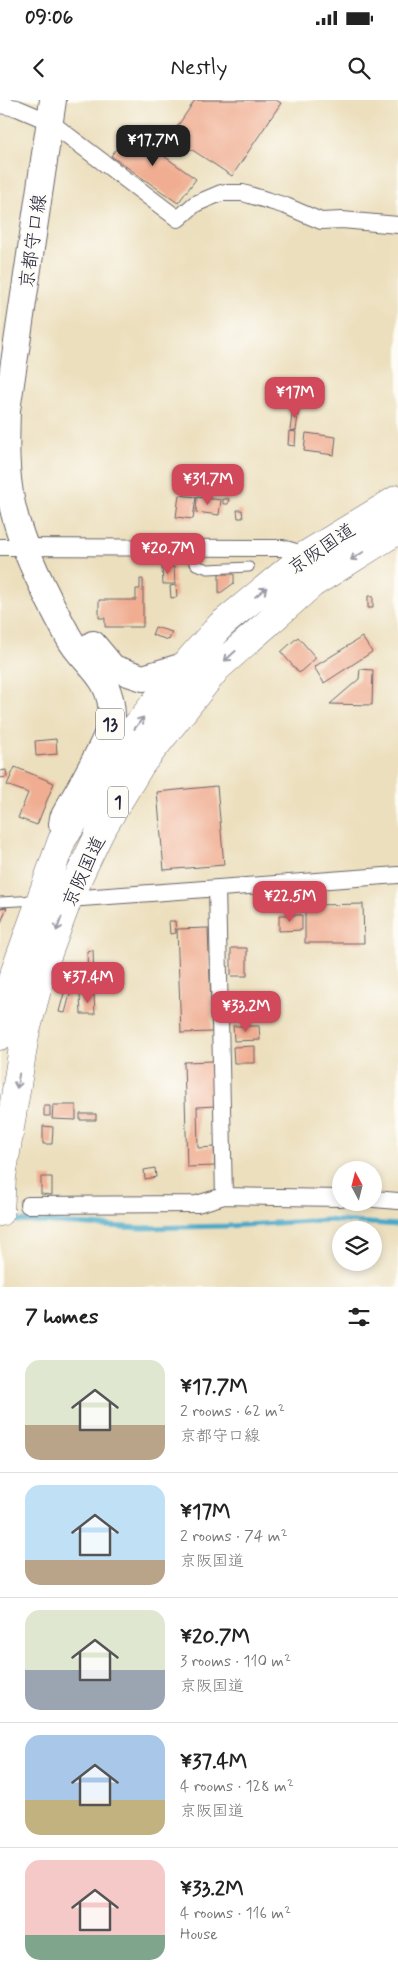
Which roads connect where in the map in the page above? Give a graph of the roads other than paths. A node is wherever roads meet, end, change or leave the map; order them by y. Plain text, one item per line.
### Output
1 (0, 105) edge
2 (51, 111) edge
3 (398, 225) edge
4 (398, 499) edge
5 (398, 530) edge
6 (13, 548) edge
7 (184, 548) junction
8 (306, 555) junction
9 (249, 567) dead end
10 (58, 612) junction
11 (184, 666) junction
12 (62, 840) junction
13 (398, 875) edge
14 (216, 888) junction
15 (68, 899) junction
16 (40, 900) junction
17 (0, 902) edge
18 (0, 1036) edge
19 (224, 1196) junction
20 (332, 1198) edge
21 (382, 1200) edge
22 (398, 1201) edge
23 (28, 1205) dead end
24 (0, 1212) edge

1 - 2 street
2 - 3 street
2 - 6 main road, 京都守口線 / 13
4 - 8 highway, 京阪国道 / 1
5 -> 15 highway, 京阪国道 / 1
6 - 7 street
6 - 10 main road, 京都守口線 / 13
7 - 8 street
7 - 9 lane
11 -> 8 highway, 京阪国道 / 1
10 - 11 main road, 京都守口線 / 13
10 - 12 main road, 京都守口線 / 13
12 -> 11 highway, 京阪国道 / 1
12 - 16 highway, 京阪国道 / 1
13 - 14 street
14 - 15 street
14 - 19 street
15 -> 24 highway, 京阪国道 / 1
16 - 17 lane
16 - 18 highway, 京阪国道 / 1
19 - 20 street
19 - 23 street
21 - 22 street

